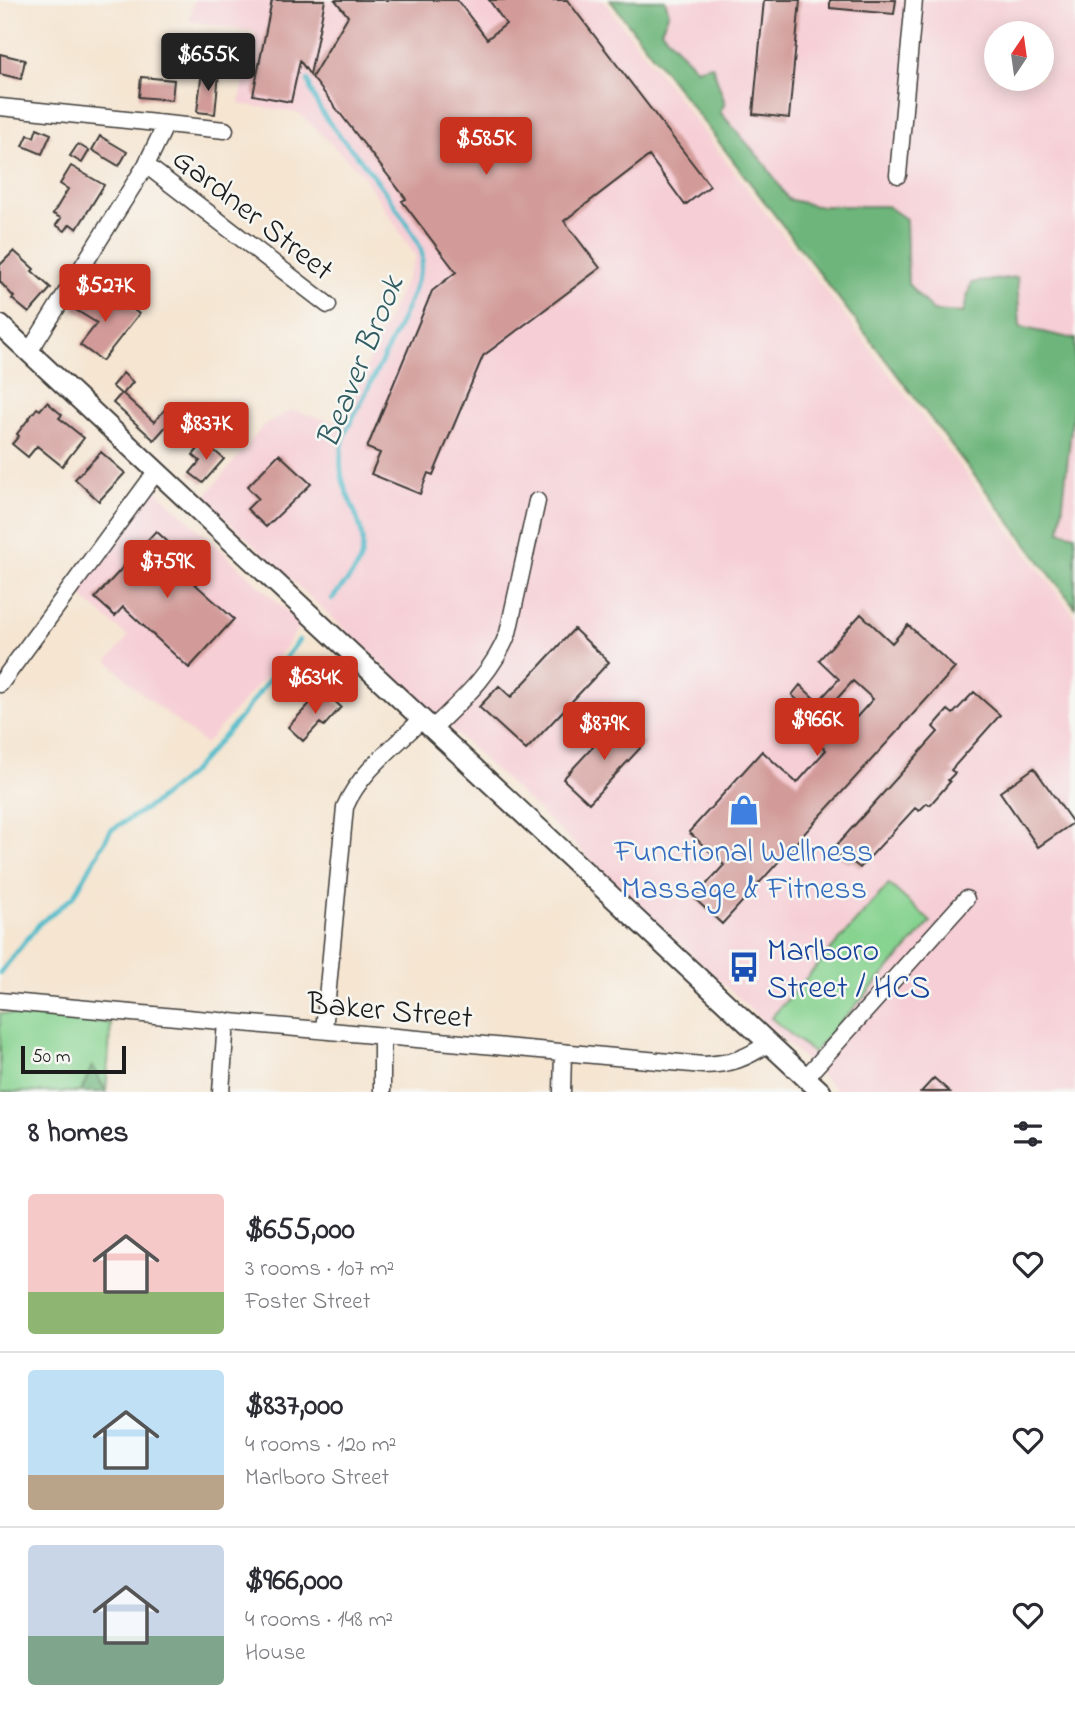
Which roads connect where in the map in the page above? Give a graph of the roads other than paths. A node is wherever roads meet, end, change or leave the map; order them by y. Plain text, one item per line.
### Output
1 (914, 0) edge
2 (0, 107) edge
3 (166, 124) junction
4 (225, 130) dead end
5 (146, 165) junction
6 (898, 175) dead end
7 (328, 305) dead end
8 (0, 325) edge
9 (29, 352) junction
10 (156, 472) junction
11 (537, 501) dead end
12 (0, 684) edge
13 (427, 725) junction
14 (967, 899) dead end
15 (0, 1002) edge
16 (226, 1021) junction
17 (324, 1030) junction
18 (382, 1037) junction
19 (769, 1043) junction
20 (563, 1053) junction
21 (806, 1077) junction
22 (221, 1092) edge
23 (382, 1092) edge
24 (562, 1092) edge
25 (821, 1092) edge

1 - 6 street
2 - 3 street
3 - 4 street
3 - 5 street
5 - 7 street, Gardner Street
5 - 9 street
8 - 9 street
9 - 10 street
10 - 12 street
10 - 13 street
11 - 13 street
13 - 17 street
13 - 19 street
14 - 21 street
15 - 16 street, Baker Street
16 - 17 street, Baker Street
16 - 22 street
17 - 18 street, Baker Street
18 - 20 street, Baker Street
18 - 23 street
19 - 20 street, Baker Street
19 - 21 street
20 - 24 street
21 - 25 street

